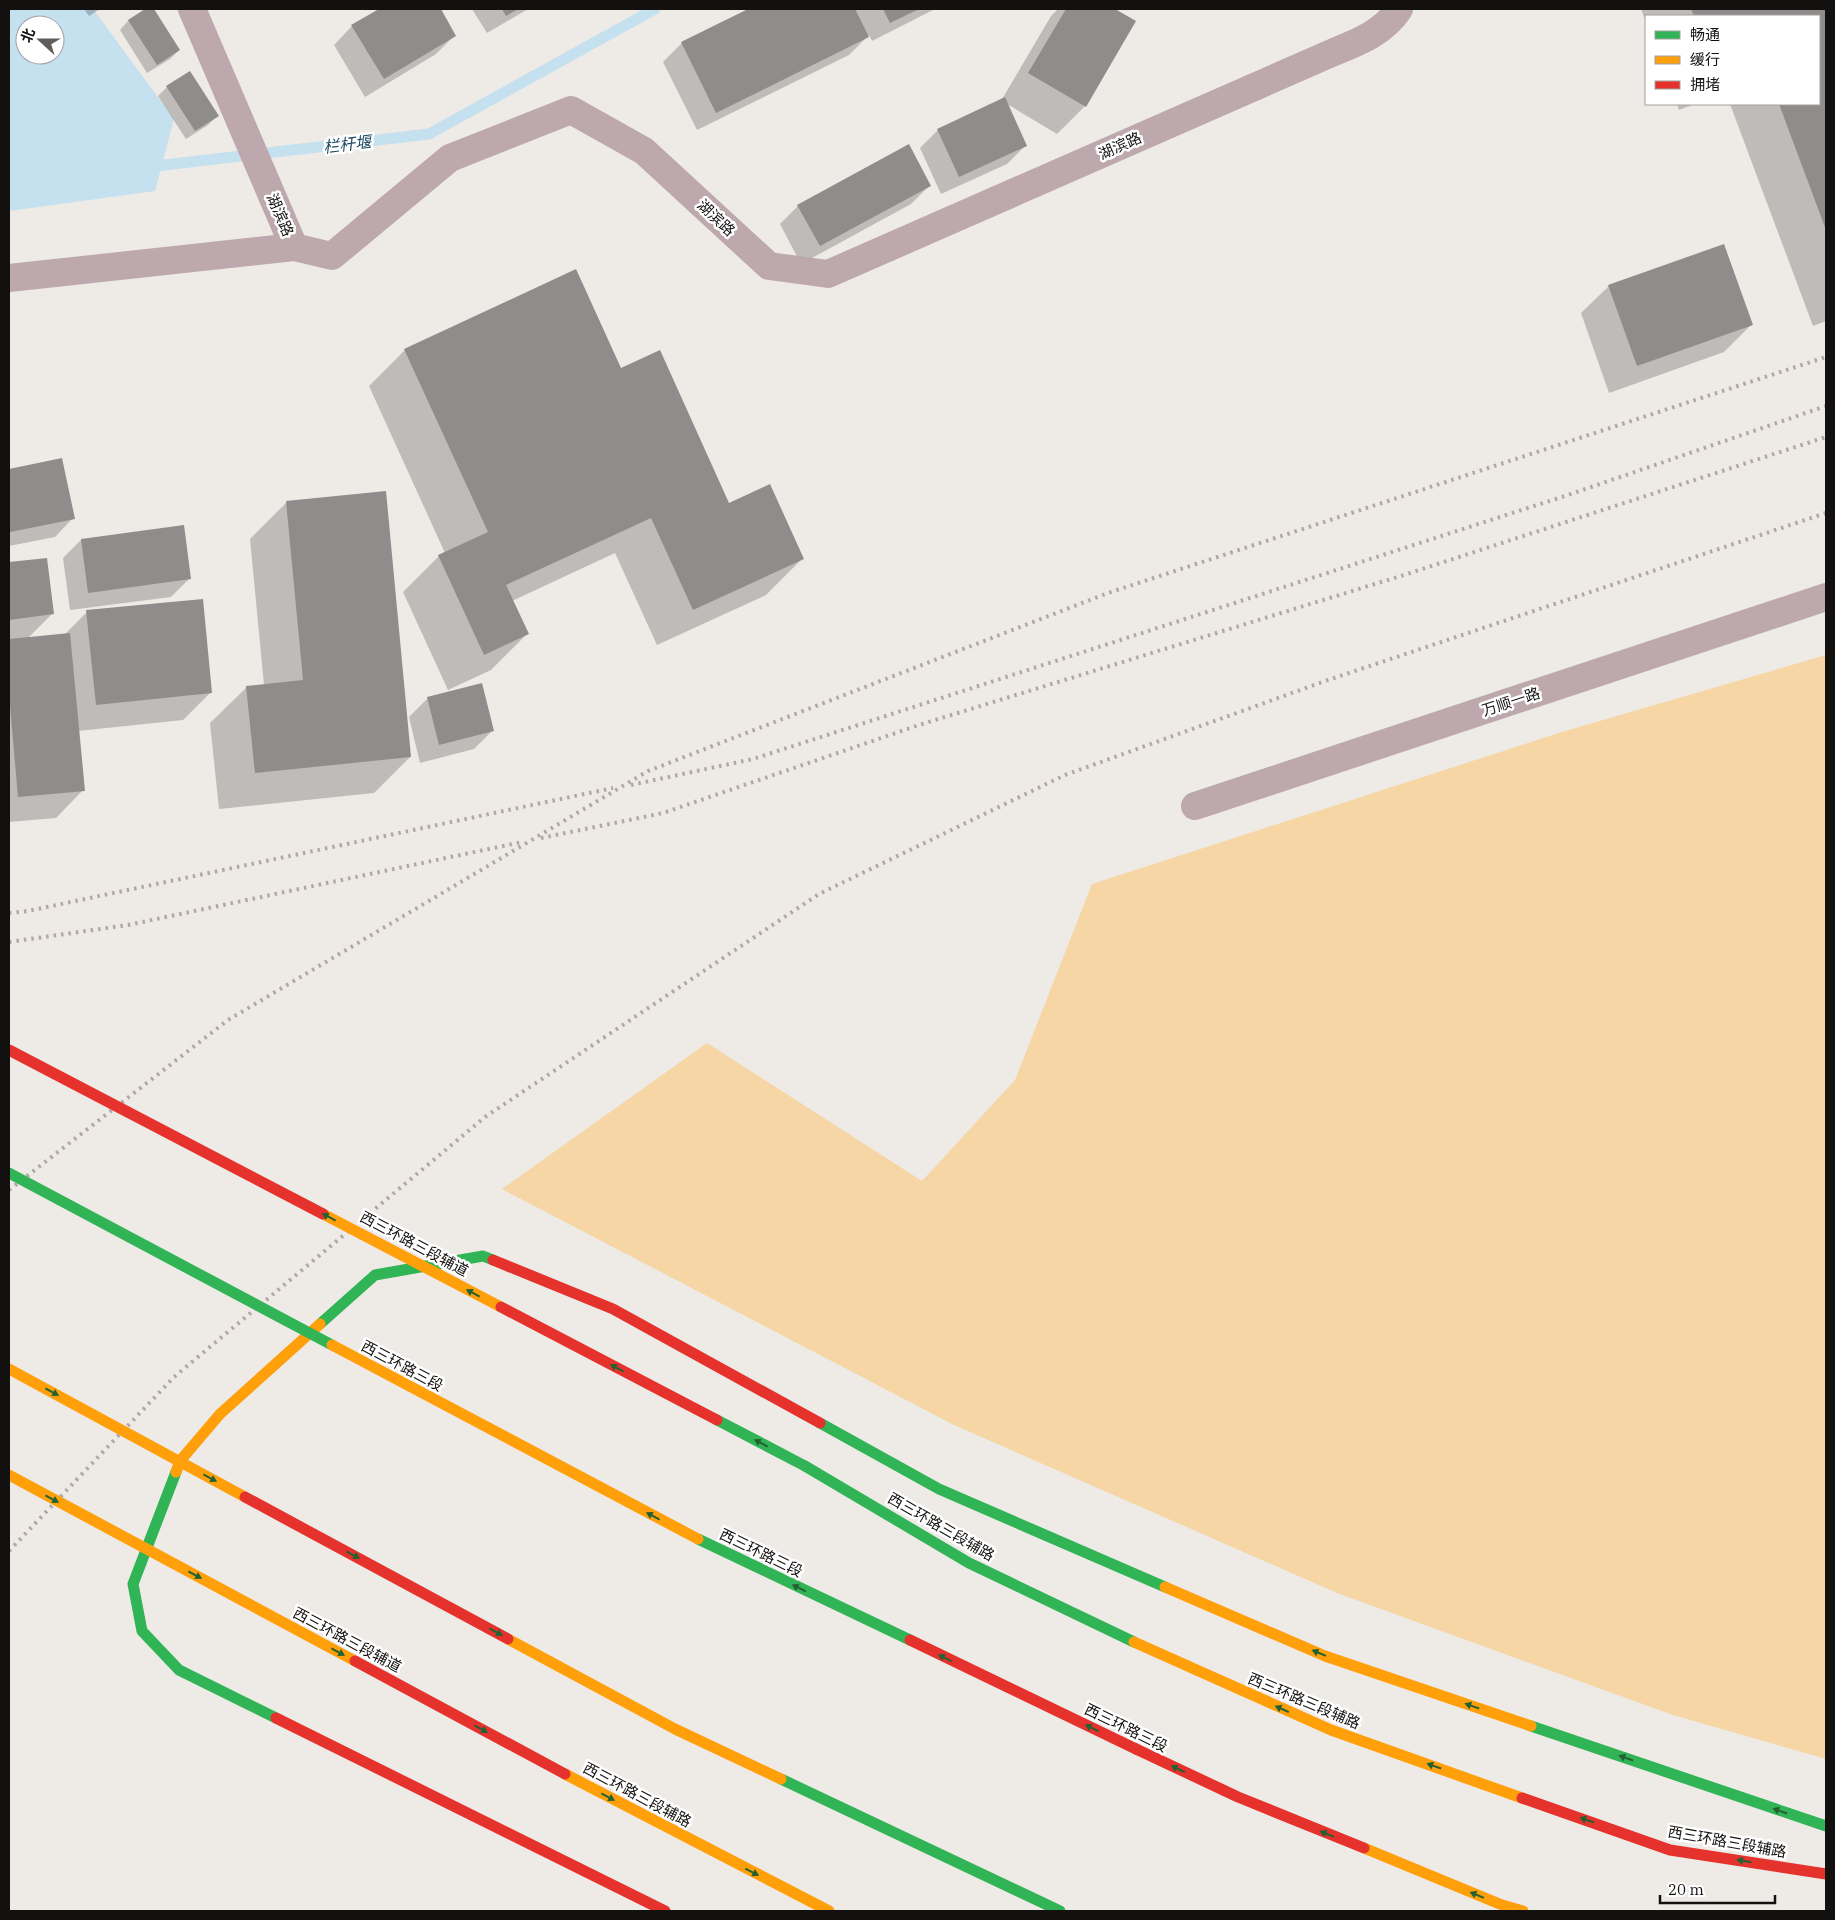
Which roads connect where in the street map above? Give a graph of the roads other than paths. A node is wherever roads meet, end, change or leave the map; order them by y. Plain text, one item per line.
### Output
1 (192, 9) edge
2 (1399, 9) edge
3 (294, 247) junction
4 (9, 278) edge
5 (1826, 597) edge
6 (1195, 806) dead end
7 (9, 1050) edge
8 (9, 1173) edge
9 (9, 1369) edge
10 (804, 1466) joint
11 (9, 1476) edge
12 (565, 1774) joint
13 (1826, 1826) edge
14 (1826, 1874) edge
15 (665, 1911) edge
16 (829, 1911) edge
17 (1061, 1911) edge
18 (1523, 1911) edge

1 - 3 street, 湖滨路
2 - 3 street, 湖滨路
3 - 4 street
5 - 6 street, 万顺一路
10 -> 7 main road, 西三环路三段辅道, bridge
18 -> 8 main road, 西三环路三段, bridge
9 -> 17 main road, bridge
14 -> 10 main road, 西三环路三段辅路
11 -> 12 main road, 西三环路三段辅道, bridge
12 -> 16 main road, 西三环路三段辅路
13 -> 15 main road

